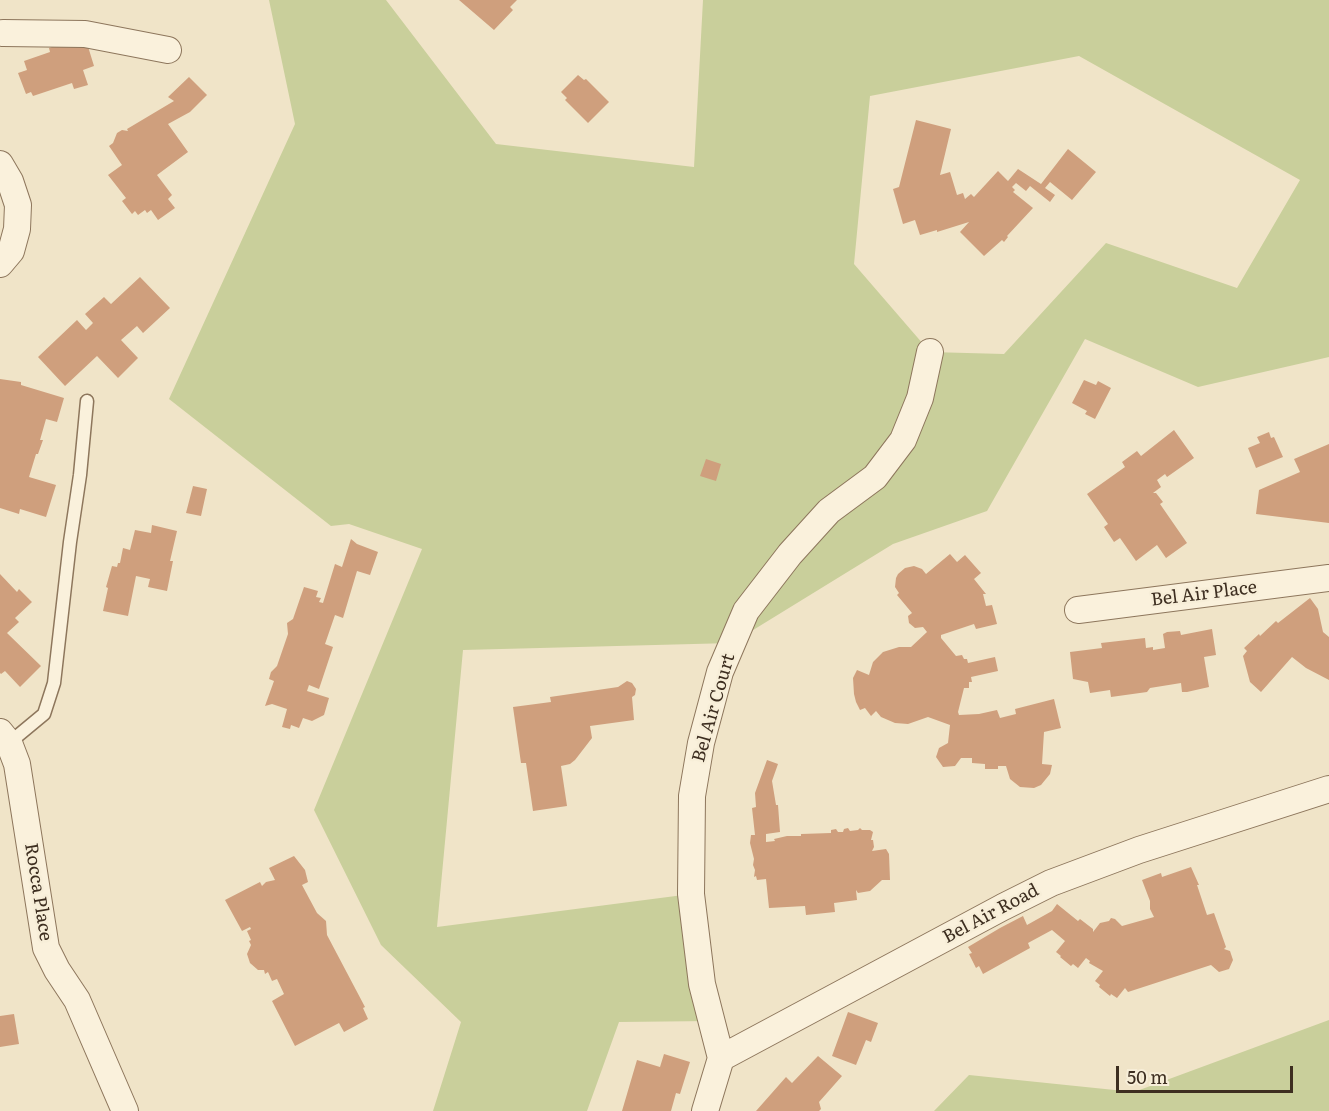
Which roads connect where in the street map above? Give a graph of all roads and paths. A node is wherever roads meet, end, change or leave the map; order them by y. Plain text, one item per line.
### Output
1 (1, 34) edge
2 (168, 50) dead end
3 (0, 164) edge
4 (0, 264) edge
5 (930, 352) dead end
6 (87, 400) dead end
7 (1329, 578) edge
8 (1078, 610) dead end
9 (4, 738) edge
10 (1329, 789) edge
11 (721, 1058) junction
12 (125, 1111) edge
13 (705, 1111) edge

1 - 2 street
3 - 4 street
5 - 11 street, Bel Air Court
6 - 9 lane
7 - 8 street, Bel Air Place
9 - 12 street, Rocca Place
10 - 11 street, Bel Air Road
11 - 13 street

